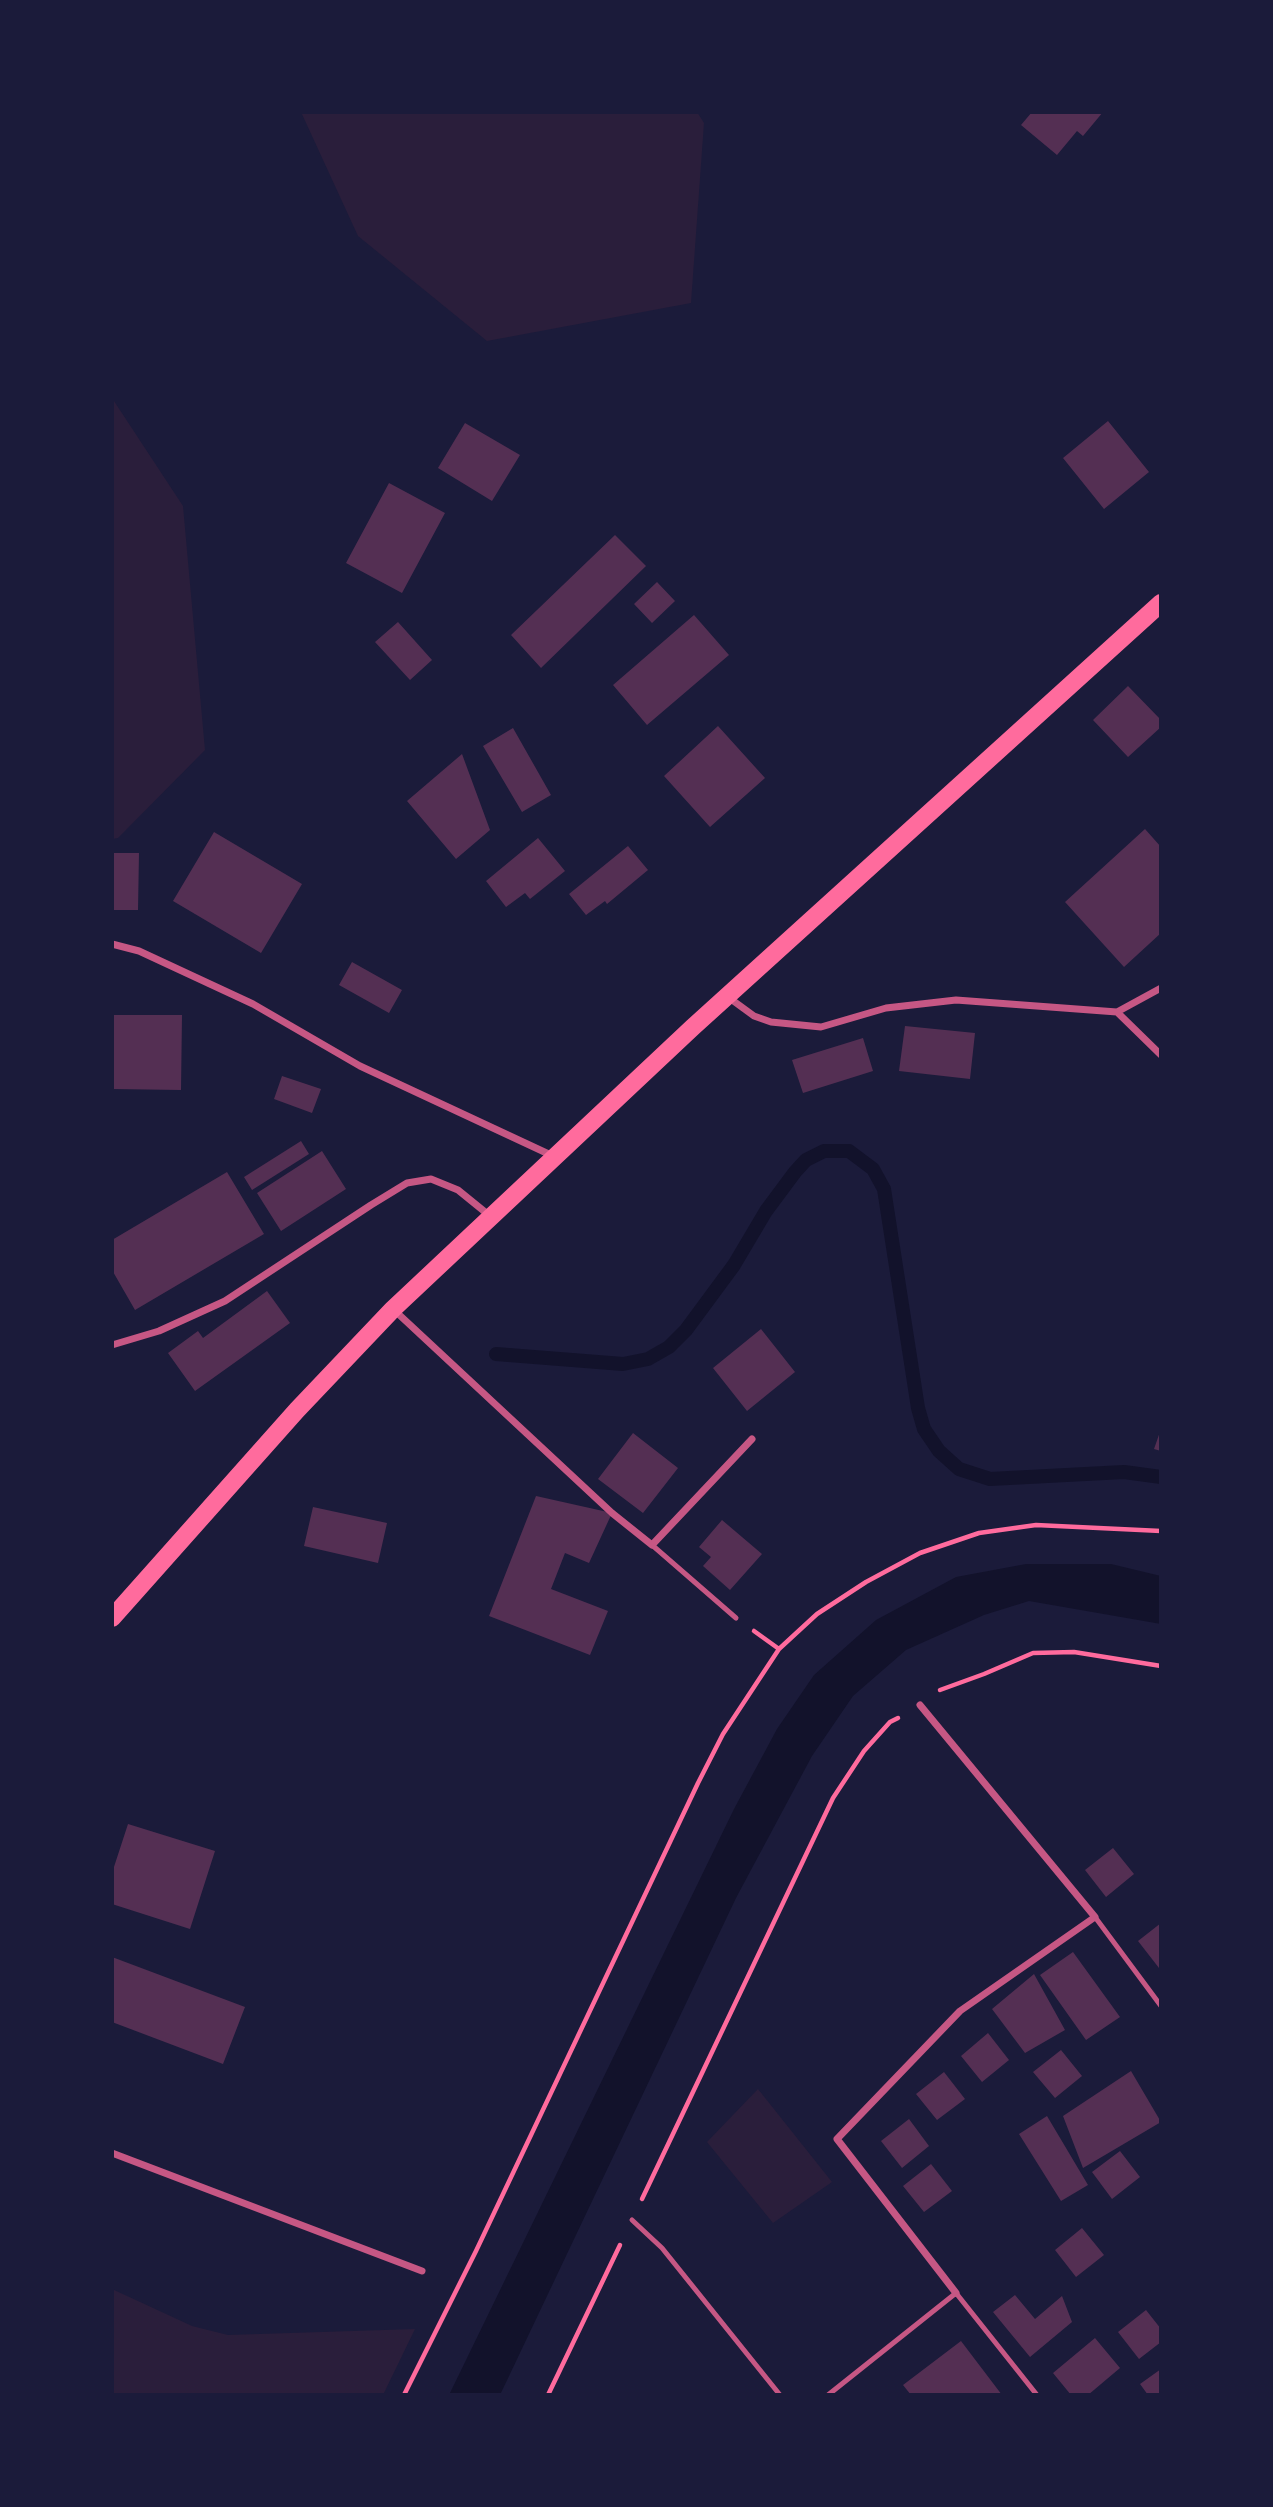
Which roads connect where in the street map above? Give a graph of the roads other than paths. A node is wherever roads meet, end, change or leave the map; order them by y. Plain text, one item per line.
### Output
1 (1161, 603) edge
2 (112, 944) edge
3 (1161, 988) edge
4 (728, 996) junction
5 (1117, 1012) junction
6 (1161, 1055) edge
7 (553, 1157) junction
8 (490, 1216) junction
9 (393, 1309) junction
10 (112, 1345) edge
11 (752, 1439) dead end
12 (652, 1545) junction
13 (112, 1618) edge
14 (736, 1619) dead end
15 (919, 1705) road end
16 (1095, 1917) junction
17 (1159, 1997) edge
18 (1161, 2006) edge
19 (112, 2153) edge
20 (632, 2220) road end
21 (422, 2271) dead end
22 (956, 2293) junction
23 (780, 2395) edge
24 (828, 2395) edge
25 (1037, 2395) edge

1 - 4 main road
2 - 7 street
3 - 5 street
4 - 5 street
4 - 7 main road
5 - 6 street
7 - 8 main road
8 - 9 main road
8 - 10 street
9 - 12 street
9 - 13 main road
11 - 12 street
12 - 14 lane
15 - 16 street
16 - 17 lane
16 - 22 street
17 - 18 lane
19 - 21 street
20 - 23 lane
22 - 24 lane
22 - 25 lane

